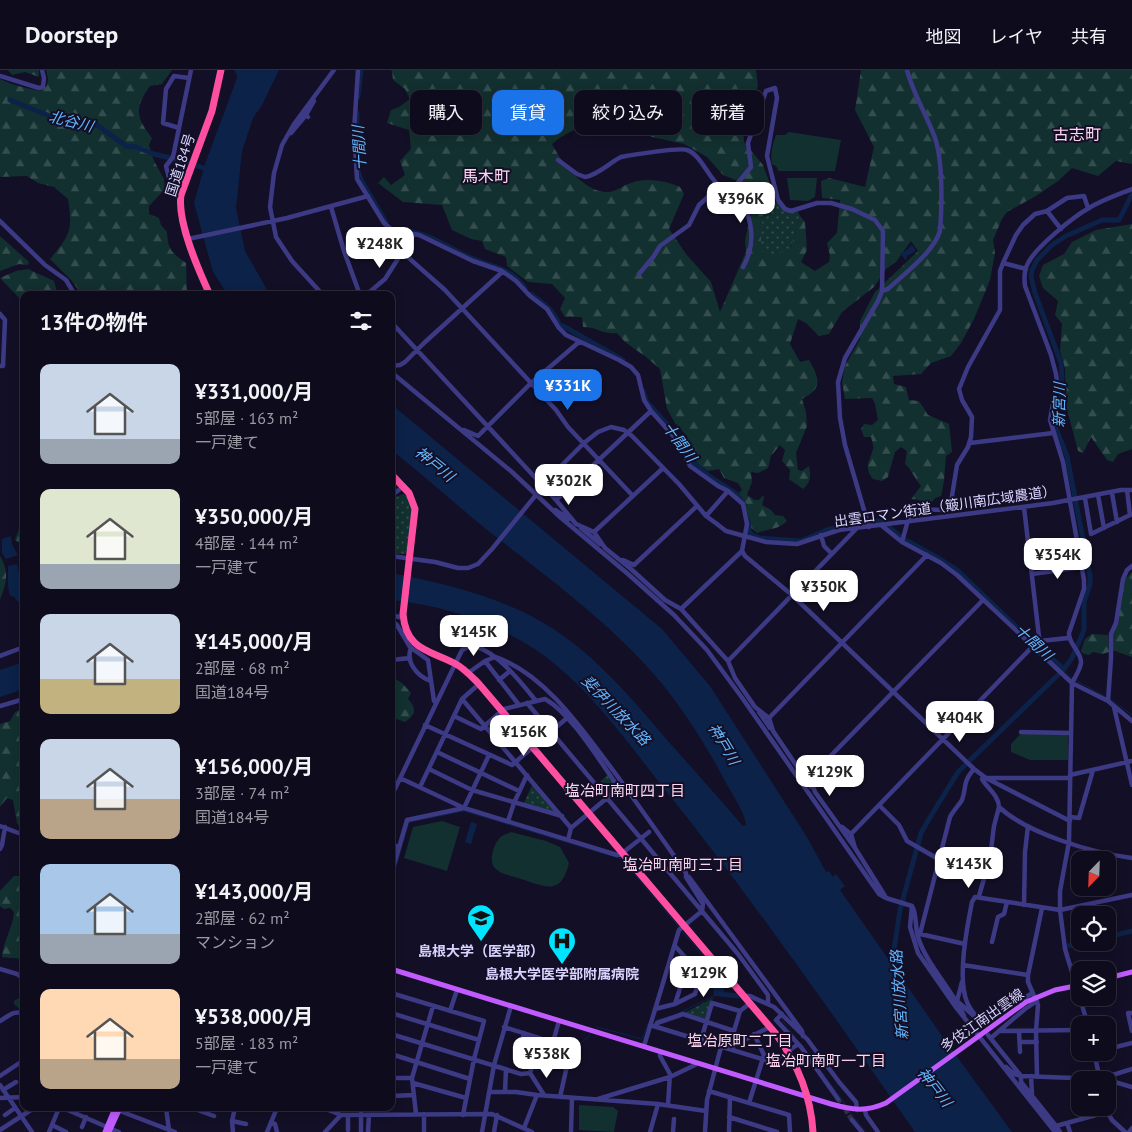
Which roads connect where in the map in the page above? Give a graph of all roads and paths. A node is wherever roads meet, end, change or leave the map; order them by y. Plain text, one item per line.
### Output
1 (42, 70) edge
2 (191, 70) edge
3 (220, 70) edge
4 (334, 70) edge
5 (358, 70) edge
6 (907, 70) edge
7 (0, 76) edge
8 (189, 78) junction
9 (317, 93) junction
10 (179, 128) junction
11 (286, 137) junction
12 (558, 160) dead end
13 (736, 184) junction
14 (720, 186) junction
15 (1132, 189) edge
16 (180, 195) junction
17 (368, 196) junction
18 (331, 207) junction
19 (1088, 208) junction
20 (1047, 211) junction
21 (0, 221) edge
22 (272, 221) junction
23 (1061, 230) junction
24 (414, 234) junction
25 (189, 239) junction
26 (402, 252) junction
27 (1003, 264) junction
28 (742, 267) dead end
29 (1026, 269) junction
30 (502, 271) junction
31 (639, 274) dead end
32 (73, 291) edge
33 (208, 291) edge
34 (319, 291) edge
35 (359, 291) edge
36 (371, 291) edge
37 (882, 291) junction
38 (462, 309) junction
39 (0, 314) edge
40 (395, 326) edge
41 (579, 342) junction
42 (416, 350) junction
43 (0, 366) edge
44 (395, 366) edge
45 (395, 375) edge
46 (530, 384) junction
47 (651, 410) junction
48 (456, 426) junction
49 (487, 426) junction
50 (628, 433) junction
51 (1053, 433) junction
52 (584, 443) junction
53 (970, 443) junction
54 (599, 460) junction
55 (662, 469) junction
56 (395, 478) edge
57 (404, 486) junction
58 (544, 486) junction
59 (728, 490) junction
60 (1129, 490) edge
61 (395, 493) edge
62 (1112, 493) junction
63 (1098, 495) junction
64 (633, 496) junction
65 (534, 497) junction
66 (1084, 498) junction
67 (556, 500) junction
68 (1073, 500) junction
69 (697, 506) junction
70 (550, 507) junction
71 (1024, 507) junction
72 (706, 516) junction
73 (908, 521) junction
74 (1117, 522) junction
75 (576, 524) junction
76 (881, 525) junction
77 (869, 527) junction
78 (857, 528) junction
79 (1104, 528) junction
80 (594, 532) junction
81 (821, 535) junction
82 (744, 536) junction
83 (902, 542) junction
84 (605, 548) junction
85 (742, 551) junction
86 (832, 554) junction
87 (927, 555) junction
88 (395, 557) edge
89 (616, 557) junction
90 (410, 561) junction
91 (634, 565) junction
92 (1132, 566) edge
93 (1082, 567) junction
94 (1032, 574) junction
95 (643, 579) junction
96 (792, 595) junction
97 (983, 600) junction
98 (681, 609) junction
99 (395, 616) edge
100 (403, 616) junction
101 (395, 623) edge
102 (1068, 638) junction
103 (1040, 641) junction
104 (842, 643) junction
105 (1033, 646) junction
106 (20, 648) edge
107 (411, 648) junction
108 (0, 656) edge
109 (1041, 656) junction
110 (494, 657) junction
111 (410, 658) junction
112 (395, 660) edge
113 (485, 661) junction
114 (728, 661) junction
115 (455, 664) junction
116 (510, 671) junction
117 (468, 673) junction
118 (499, 680) junction
119 (431, 681) junction
120 (1072, 683) junction
121 (478, 684) junction
122 (893, 692) junction
123 (462, 698) junction
124 (20, 700) edge
125 (536, 701) junction
126 (1108, 701) junction
127 (436, 703) junction
128 (527, 703) junction
129 (519, 705) junction
130 (0, 706) edge
131 (1114, 706) junction
132 (755, 707) junction
133 (502, 711) junction
134 (454, 716) junction
135 (567, 718) junction
136 (769, 718) junction
137 (1132, 721) edge
138 (425, 725) junction
139 (485, 725) junction
140 (551, 731) junction
141 (773, 732) junction
142 (1021, 732) dead end
143 (1071, 733) junction
144 (445, 734) junction
145 (942, 740) junction
146 (532, 747) junction
147 (437, 752) junction
148 (489, 754) junction
149 (516, 761) junction
150 (1129, 762) edge
151 (798, 768) junction
152 (973, 768) junction
153 (429, 769) junction
154 (1093, 770) junction
155 (480, 772) junction
156 (527, 775) junction
157 (1070, 776) junction
158 (810, 777) junction
159 (400, 778) junction
160 (984, 779) junction
161 (1132, 785) edge
162 (420, 787) junction
163 (1004, 787) junction
164 (395, 789) edge
165 (472, 790) junction
166 (519, 791) junction
167 (815, 792) junction
168 (996, 796) junction
169 (607, 798) junction
170 (514, 803) junction
171 (879, 805) junction
172 (999, 807) junction
173 (464, 808) junction
174 (588, 814) junction
175 (562, 816) junction
176 (1070, 819) junction
177 (508, 821) junction
178 (837, 823) junction
179 (2, 826) edge
180 (1028, 826) junction
181 (572, 828) junction
182 (648, 832) dead end
183 (20, 833) edge
184 (851, 834) junction
185 (641, 838) junction
186 (568, 840) junction
187 (1069, 842) junction
188 (395, 846) edge
189 (399, 847) junction
190 (855, 848) junction
191 (0, 849) edge
192 (623, 854) junction
193 (1132, 858) edge
194 (940, 860) junction
195 (395, 861) edge
196 (686, 873) junction
197 (1132, 895) edge
198 (979, 896) junction
199 (886, 898) junction
200 (1007, 902) junction
201 (1024, 905) junction
202 (912, 906) junction
203 (1042, 908) junction
204 (702, 910) junction
205 (1060, 910) junction
206 (684, 926) junction
207 (920, 934) junction
208 (992, 942) dead end
209 (965, 944) junction
210 (675, 946) junction
211 (923, 950) junction
212 (689, 960) junction
213 (963, 965) junction
214 (1071, 966) edge
215 (0, 969) edge
216 (395, 970) edge
217 (1132, 972) edge
218 (964, 974) junction
219 (1028, 975) junction
220 (20, 976) edge
221 (1116, 976) edge
222 (1071, 987) edge
223 (457, 990) junction
224 (395, 994) edge
225 (743, 996) junction
226 (1035, 997) junction
227 (957, 1001) junction
228 (768, 1003) junction
229 (675, 1004) junction
230 (750, 1004) junction
231 (433, 1006) junction
232 (511, 1006) junction
233 (655, 1009) junction
234 (450, 1011) junction
235 (740, 1011) junction
236 (20, 1012) edge
237 (1132, 1013) edge
238 (395, 1014) edge
239 (780, 1016) junction
240 (0, 1021) edge
241 (559, 1021) junction
242 (707, 1022) junction
243 (967, 1022) junction
244 (981, 1023) junction
245 (428, 1024) junction
246 (653, 1026) junction
247 (504, 1027) junction
248 (770, 1027) junction
249 (1071, 1030) edge
250 (999, 1031) junction
251 (1020, 1031) junction
252 (1036, 1031) junction
253 (1132, 1031) edge
254 (524, 1033) junction
255 (754, 1034) junction
256 (395, 1035) edge
257 (803, 1036) junction
258 (976, 1037) junction
259 (479, 1040) junction
260 (701, 1040) junction
261 (553, 1042) junction
262 (1020, 1042) junction
263 (1036, 1042) junction
264 (422, 1043) junction
265 (1132, 1043) edge
266 (798, 1045) junction
267 (644, 1046) junction
268 (721, 1047) junction
269 (1116, 1047) edge
270 (732, 1050) junction
271 (660, 1052) junction
272 (788, 1052) junction
273 (1020, 1052) dead end
274 (395, 1055) edge
275 (535, 1057) junction
276 (474, 1059) junction
277 (763, 1059) junction
278 (997, 1061) junction
279 (416, 1062) junction
280 (20, 1063) edge
281 (494, 1065) junction
282 (695, 1065) dead end
283 (567, 1067) junction
284 (715, 1068) junction
285 (506, 1069) junction
286 (1132, 1069) edge
287 (530, 1073) junction
288 (1116, 1075) edge
289 (0, 1076) edge
290 (1021, 1076) junction
291 (1031, 1076) junction
292 (1037, 1076) junction
293 (670, 1077) junction
294 (395, 1078) edge
295 (470, 1078) junction
296 (1071, 1078) edge
297 (412, 1080) junction
298 (756, 1081) junction
299 (16, 1082) dead end
300 (1116, 1083) edge
301 (1132, 1087) edge
302 (1, 1088) edge
303 (709, 1091) junction
304 (489, 1092) junction
305 (505, 1092) junction
306 (414, 1095) junction
307 (538, 1095) junction
308 (1032, 1095) junction
309 (395, 1096) edge
310 (544, 1096) junction
311 (807, 1096) junction
312 (20, 1097) edge
313 (560, 1097) junction
314 (730, 1097) junction
315 (0, 1098) edge
316 (8, 1098) junction
317 (466, 1098) junction
318 (572, 1098) junction
319 (838, 1099) tunnel mouth
320 (597, 1100) junction
321 (750, 1103) junction
322 (658, 1104) junction
323 (668, 1105) junction
324 (15, 1108) junction
325 (868, 1109) junction
326 (857, 1110) junction
327 (30, 1111) edge
328 (59, 1111) edge
329 (68, 1111) edge
330 (115, 1111) edge
331 (122, 1111) edge
332 (167, 1111) edge
333 (200, 1111) edge
334 (234, 1111) edge
335 (276, 1111) edge
336 (331, 1111) edge
337 (706, 1111) junction
338 (364, 1114) junction
339 (416, 1114) junction
340 (424, 1114) junction
341 (485, 1114) junction
342 (5, 1115) dead end
343 (341, 1115) junction
344 (348, 1115) junction
345 (463, 1115) junction
346 (214, 1116) dead end
347 (497, 1116) junction
348 (1088, 1116) edge
349 (1111, 1116) edge
350 (21, 1117) junction
351 (729, 1117) junction
352 (86, 1118) junction
353 (674, 1119) dead end
354 (852, 1120) tunnel mouth
355 (232, 1121) junction
356 (272, 1122) junction
357 (1067, 1123) junction
358 (246, 1124) dead end
359 (52, 1125) junction
360 (1056, 1126) junction
361 (82, 1127) dead end
362 (524, 1128) junction
363 (1132, 1128) edge
364 (0, 1130) edge
365 (108, 1130) edge
366 (162, 1130) edge
367 (348, 1130) dead end
368 (172, 1131) edge
369 (361, 1131) dead end
370 (32, 1132) edge
371 (49, 1132) edge
372 (66, 1132) edge
373 (119, 1132) edge
374 (233, 1132) edge
375 (267, 1132) edge
376 (277, 1132) edge
377 (325, 1132) edge
378 (368, 1132) edge
379 (424, 1132) edge
380 (482, 1132) edge
381 (494, 1132) edge
382 (532, 1132) edge
383 (571, 1132) edge
384 (650, 1132) edge
385 (673, 1132) edge
386 (705, 1132) edge
387 (729, 1132) edge
388 (778, 1132) edge
389 (790, 1132) edge
390 (813, 1132) edge
391 (862, 1132) edge
392 (878, 1132) edge
393 (1055, 1132) edge
394 (1060, 1132) edge
395 (1070, 1132) edge
396 (1125, 1132) edge

1 - 7 street
2 - 8 street
3 - 16 highway, 国道184号
4 - 9 street
5 - 17 street
6 - 37 street
8 - 10 street
8 - 10 street
9 - 11 street
9 - 11 street
10 - 16 street
11 - 22 street
12 - 14 street
13 - 14 street
13 - 28 street
13 - 37 street
14 - 31 street
15 - 19 street
16 - 25 highway, 国道184号
17 - 18 street
17 - 24 street
18 - 22 street
18 - 35 street
19 - 20 street
19 - 23 street
20 - 23 street
20 - 27 street
21 - 32 street
22 - 25 street
22 - 34 street
23 - 29 street
24 - 26 street
24 - 30 street
25 - 33 highway, 国道184号
26 - 36 street
26 - 38 street
27 - 29 street
27 - 53 street
29 - 51 street
30 - 38 street
30 - 41 street
37 - 77 street
38 - 42 street
38 - 46 street
39 - 43 street
40 - 42 street
41 - 46 street
41 - 47 street
42 - 44 street
42 - 49 street
45 - 48 street
46 - 49 street
46 - 52 street
47 - 50 street
47 - 59 street
48 - 49 street
48 - 65 street
49 - 58 street
50 - 52 street
50 - 54 street
50 - 55 street, 出雲ロマン街道（簸川南広域農道）
51 - 53 street
51 - 68 street
52 - 54 street
52 - 58 street
53 - 73 street
54 - 64 street
54 - 67 street
55 - 64 street
55 - 69 street, 出雲ロマン街道（簸川南広域農道）
56 - 57 highway
57 - 61 street
57 - 90 highway
58 - 65 street
58 - 67 street
59 - 72 street
59 - 82 street
60 - 62 street, 出雲ロマン街道（簸川南広域農道）
60 - 74 street
62 - 63 street, 出雲ロマン街道（簸川南広域農道）
62 - 74 street
63 - 66 street, 出雲ロマン街道（簸川南広域農道）
63 - 79 street
64 - 80 street
65 - 70 street
65 - 90 street
66 - 68 street, 出雲ロマン街道（簸川南広域農道）
66 - 79 street
67 - 75 street
68 - 71 street, 出雲ロマン街道（簸川南広域農道）
68 - 93 street
69 - 72 street, 出雲ロマン街道（簸川南広域農道）
69 - 91 street
70 - 75 street
70 - 199 street
71 - 73 street, 出雲ロマン街道（簸川南広域農道）
71 - 94 street
72 - 82 street, 出雲ロマン街道（簸川南広域農道）
73 - 76 street, 出雲ロマン街道（簸川南広域農道）
73 - 83 street
74 - 79 street
75 - 80 street
75 - 84 street
76 - 77 street, 出雲ロマン街道（簸川南広域農道）
76 - 83 street
77 - 78 street, 出雲ロマン街道（簸川南広域農道）
78 - 81 street, 出雲ロマン街道（簸川南広域農道）
78 - 86 street
80 - 84 street
81 - 82 street, 出雲ロマン街道（簸川南広域農道）
81 - 86 street
82 - 85 street
83 - 87 street
84 - 89 street
85 - 96 street
85 - 98 street
86 - 96 street
87 - 97 street
87 - 104 street
88 - 90 street
89 - 91 street
89 - 95 street
90 - 100 highway
91 - 95 street
92 - 126 street
93 - 94 street
93 - 102 street
94 - 103 street
95 - 98 street
96 - 104 street
96 - 114 street
97 - 105 street
97 - 122 street
98 - 114 street
99 - 100 street
100 - 115 highway
101 - 107 street
102 - 103 street
102 - 120 street
103 - 109 street
104 - 122 street
104 - 136 street
105 - 109 street
105 - 145 street
106 - 108 street
107 - 111 street
107 - 119 street
109 - 120 street
110 - 113 street
110 - 115 street
110 - 116 street
110 - 196 street
111 - 112 street
111 - 119 street
113 - 117 street
113 - 118 street
114 - 132 street
115 - 117 highway
115 - 127 street
116 - 118 street
116 - 125 street
117 - 121 highway
118 - 129 street
119 - 127 street
120 - 126 street
120 - 143 street
121 - 123 street
121 - 133 highway
122 - 145 street
122 - 158 street
123 - 134 street
123 - 139 street
124 - 130 street
125 - 128 street
125 - 135 street
126 - 131 street
127 - 138 street
128 - 129 street
128 - 140 street
129 - 133 street
131 - 137 street
131 - 150 street
132 - 136 street
132 - 141 street
133 - 139 street
133 - 146 highway
134 - 139 street
134 - 144 street
135 - 140 street
135 - 169 street
136 - 141 street
138 - 144 street
138 - 159 street
139 - 149 street
140 - 146 street
140 - 169 street
141 - 151 street
142 - 143 street
143 - 157 street
144 - 147 street
144 - 148 street
145 - 152 street
145 - 171 street
146 - 149 street
146 - 174 highway
147 - 153 street
147 - 155 street
148 - 149 street
148 - 155 street
149 - 156 street
150 - 154 street
150 - 161 street
151 - 158 street
151 - 167 street
152 - 160 street
152 - 194 street
153 - 162 street
153 - 165 street
154 - 157 street
154 - 176 street
155 - 165 street
155 - 166 street
156 - 166 street
156 - 175 street
157 - 160 street
157 - 176 street
158 - 167 street
159 - 162 street
159 - 164 street
160 - 163 street
160 - 168 street
162 - 173 street
163 - 168 street
163 - 176 street
165 - 170 street
165 - 173 street
166 - 170 street
167 - 178 street
168 - 172 street
169 - 174 street
169 - 185 street
170 - 175 street
170 - 177 street
171 - 184 street
171 - 194 street
172 - 180 street
172 - 198 street
173 - 177 street
173 - 189 street
174 - 181 street
174 - 192 highway
175 - 181 street
176 - 187 street
177 - 186 street
178 - 184 street
178 - 190 street
179 - 183 street
179 - 191 street
180 - 187 street
180 - 201 street
181 - 186 street
182 - 185 street
184 - 190 street
185 - 192 street
185 - 204 street
186 - 192 street
187 - 193 street
187 - 205 street
188 - 189 street
189 - 195 street
190 - 199 street
192 - 206 highway
194 - 207 street
196 - 204 street
196 - 257 street
197 - 205 street
198 - 200 street
198 - 209 street
199 - 202 street
200 - 201 street
200 - 208 street
201 - 203 street
202 - 211 street
202 - 243 street
203 - 205 street
203 - 219 street
204 - 206 street
204 - 228 street
205 - 214 street
206 - 210 street
206 - 225 highway
207 - 209 street
207 - 211 street
209 - 213 street
210 - 212 street
210 - 233 street
211 - 227 street
212 - 229 street
212 - 229 street
213 - 218 street
213 - 219 street
215 - 220 street
216 - 223 main road, 多伎江南出雲線
217 - 221 main road
218 - 227 street
218 - 244 street
219 - 226 street
222 - 226 main road, 多伎江南出雲線
223 - 232 main road, 多伎江南出雲線
223 - 234 street
224 - 231 street
225 - 228 street
225 - 230 highway
226 - 244 street
226 - 250 street
226 - 252 street
226 - 258 main road, 多伎江南出雲線
227 - 243 street
227 - 244 street
228 - 239 street
229 - 233 street
230 - 235 street
230 - 248 highway
231 - 234 street
231 - 245 street
232 - 241 main road, 多伎江南出雲線
232 - 247 street
233 - 246 street
234 - 259 street
235 - 242 street
235 - 242 street
236 - 240 street
237 - 253 street
238 - 245 street
239 - 257 street
239 - 266 street
241 - 261 street
241 - 267 main road, 多伎江南出雲線
242 - 246 street
242 - 260 street
243 - 258 street
245 - 259 street
245 - 264 street
246 - 260 street
246 - 267 street
247 - 254 street
247 - 281 street
248 - 255 street
248 - 272 highway
249 - 252 street
250 - 251 street
250 - 290 street
251 - 252 street
251 - 262 street
252 - 263 street
254 - 261 street
254 - 275 street
255 - 270 street
255 - 277 street
256 - 264 street
257 - 326 street
258 - 278 street
258 - 325 main road, 多伎江南出雲線
259 - 276 street
260 - 268 street
261 - 283 street
262 - 263 street
262 - 273 street
263 - 292 street
264 - 276 street
264 - 279 street
265 - 269 street
266 - 272 street
266 - 319 street
267 - 271 main road, 多伎江南出雲線
268 - 270 street
268 - 284 street
270 - 277 street
271 - 284 main road, 多伎江南出雲線
271 - 293 street
272 - 277 street
272 - 311 highway
274 - 279 street
275 - 283 street
275 - 287 street
276 - 281 street
276 - 295 street
277 - 298 street
278 - 290 street
278 - 393 street
279 - 295 street
279 - 297 street
280 - 289 street
281 - 285 street
281 - 304 street
282 - 293 street
283 - 313 street
284 - 298 main road, 多伎江南出雲線
284 - 303 street
285 - 287 street
285 - 305 street
286 - 288 street
287 - 310 street
290 - 291 street
290 - 308 street
291 - 292 street
291 - 308 street
292 - 296 street
293 - 320 street
293 - 323 street
294 - 297 street
295 - 317 street
297 - 306 street
297 - 317 street
298 - 311 main road, 多伎江南出雲線
298 - 321 street
299 - 302 street
300 - 301 street
302 - 316 street
303 - 314 street
303 - 337 street
304 - 305 street
304 - 341 street
305 - 307 street
306 - 309 street
306 - 339 street
307 - 310 street
307 - 362 street
308 - 360 street
310 - 313 street
311 - 326 main road, 多伎江南出雲線
311 - 390 highway
312 - 316 street
313 - 318 street
314 - 321 street
314 - 351 street
315 - 316 street
316 - 324 street
317 - 345 street
318 - 320 street
318 - 383 street
320 - 322 street
321 - 389 street
322 - 323 street
322 - 384 street
323 - 337 street
324 - 342 street
324 - 350 street
325 - 326 main road, 多伎江南出雲線
325 - 392 street
327 - 350 street
328 - 359 street
329 - 352 street
330 - 365 main road
331 - 366 street
332 - 368 street
333 - 346 street
334 - 355 street
335 - 356 street
336 - 343 street
337 - 386 street
338 - 339 street
338 - 344 street
338 - 369 street
338 - 378 street
339 - 340 street
340 - 345 street
340 - 379 street
341 - 345 street
341 - 347 street
341 - 380 street
343 - 344 street
343 - 377 street
344 - 367 street
347 - 362 street
347 - 381 street
348 - 357 street
349 - 396 street
350 - 364 street
350 - 370 street
351 - 387 street
351 - 388 street
352 - 361 street
352 - 365 street
353 - 385 street
354 - 391 street
355 - 358 street
355 - 374 street
356 - 375 street
356 - 376 street
357 - 360 street
357 - 395 street
359 - 371 street
359 - 372 street
360 - 394 street
362 - 382 street
363 - 396 street
365 - 373 street
366 - 368 street

